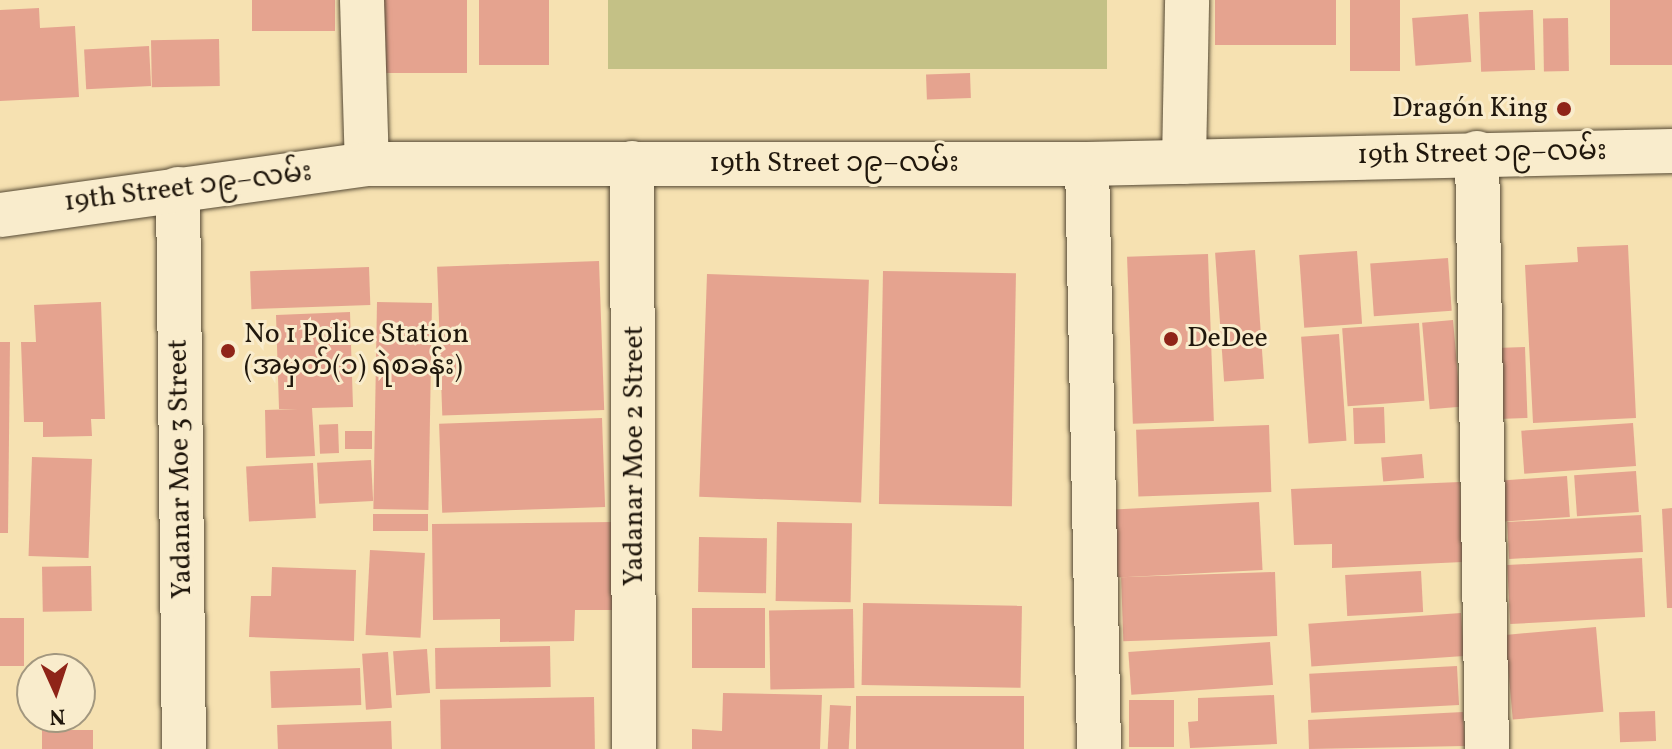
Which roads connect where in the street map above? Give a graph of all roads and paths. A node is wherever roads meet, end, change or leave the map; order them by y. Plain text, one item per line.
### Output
1 (362, 0) edge
2 (1187, 0) edge
3 (1672, 151) edge
4 (1477, 153) junction
5 (1184, 162) junction
6 (632, 163) junction
7 (367, 164) junction
8 (1087, 164) junction
9 (178, 189) junction
10 (0, 215) edge
11 (184, 749) edge
12 (634, 749) edge
13 (1099, 749) edge
14 (1487, 749) edge

1 - 7 street
2 - 5 street
3 - 4 street, 19th Street ၁၉−လမ်း
4 - 5 street, 19th Street ၁၉−လမ်း
4 - 14 street
5 - 8 street, 19th Street ၁၉−လမ်း
6 - 7 street, 19th Street ၁၉−လမ်း
6 - 8 street, 19th Street ၁၉−လမ်း
6 - 12 street, Yadanar Moe 2 Street
7 - 9 street, 19th Street ၁၉−လမ်း
8 - 13 street
9 - 10 street, 19th Street ၁၉−လမ်း
9 - 11 street, Yadanar Moe 3 Street

